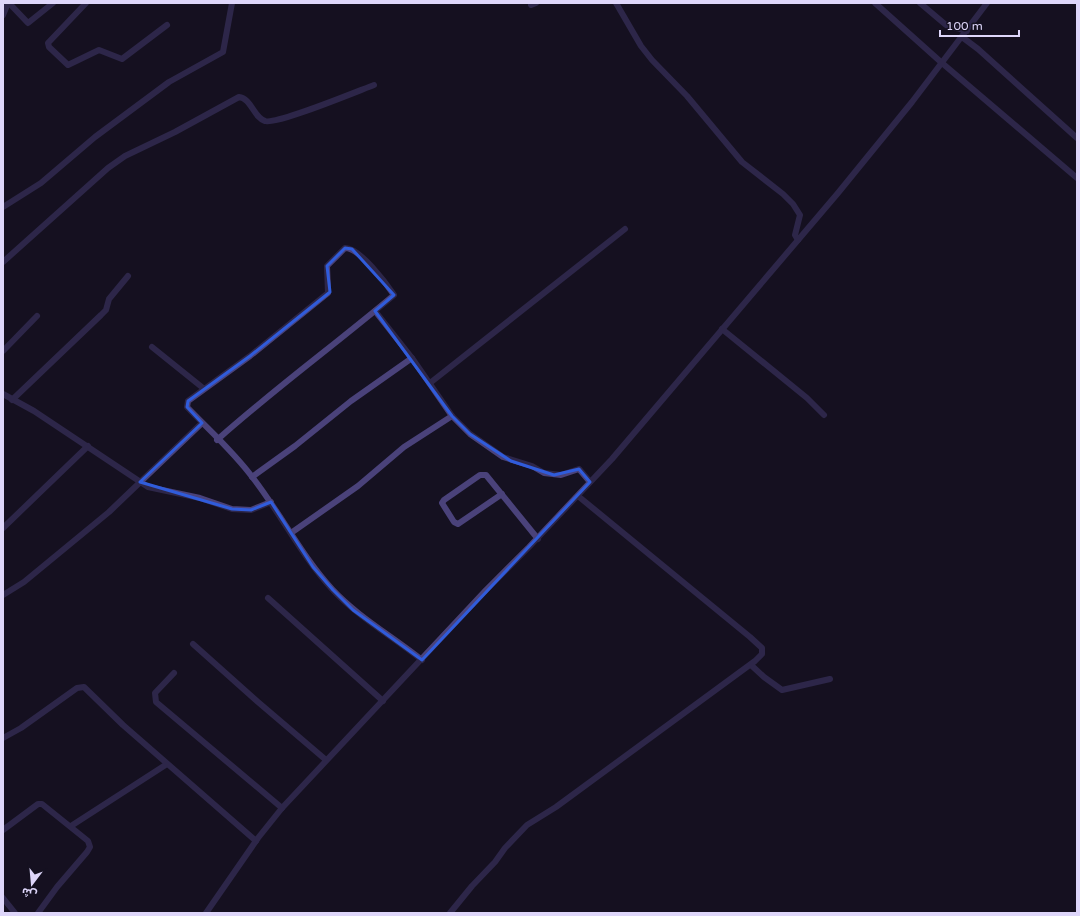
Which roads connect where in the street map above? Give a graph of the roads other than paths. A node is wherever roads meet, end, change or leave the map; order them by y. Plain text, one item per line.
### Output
1 (9, 3) edge
2 (53, 3) edge
3 (86, 3) edge
4 (232, 3) edge
5 (616, 3) edge
6 (875, 3) edge
7 (920, 3) edge
8 (987, 3) edge
9 (3, 15) edge
10 (166, 24) dead end
11 (967, 31) junction
12 (962, 37) junction
13 (942, 63) junction
14 (374, 85) dead end
15 (1077, 138) edge
16 (1077, 178) edge
17 (3, 207) edge
18 (625, 229) dead end
19 (798, 240) junction
20 (3, 262) edge
21 (128, 276) dead end
22 (375, 311) junction
23 (37, 316) dead end
24 (722, 329) junction
25 (152, 347) dead end
26 (3, 351) edge
27 (412, 358) junction
28 (430, 383) junction
29 (203, 388) junction
30 (3, 394) edge
31 (12, 400) junction
32 (824, 415) dead end
33 (452, 416) junction
34 (202, 423) junction
35 (217, 440) junction
36 (88, 446) junction
37 (252, 477) junction
38 (140, 482) junction
39 (590, 482) junction
40 (502, 494) junction
41 (578, 496) junction
42 (271, 502) junction
43 (3, 528) edge
44 (291, 533) junction
45 (538, 539) junction
46 (3, 595) edge
47 (268, 598) dead end
48 (193, 644) dead end
49 (422, 660) junction
50 (751, 664) junction
51 (174, 673) dead end
52 (830, 679) dead end
53 (383, 700) junction
54 (3, 738) edge
55 (326, 760) junction
56 (167, 764) junction
57 (282, 808) junction
58 (71, 826) junction
59 (3, 830) edge
60 (256, 841) junction
61 (3, 898) edge
62 (15, 913) edge
63 (38, 913) edge
64 (206, 913) edge
65 (450, 913) edge

1 - 2 street
1 - 9 street
3 - 10 street
4 - 17 street
5 - 19 street
6 - 13 street
7 - 11 street
8 - 11 street
11 - 12 street
12 - 13 street
12 - 15 street
13 - 16 street
13 - 19 street
14 - 20 street
18 - 28 street
19 - 24 street
21 - 31 street
22 - 27 street
22 - 29 street
22 - 35 street
23 - 26 street
24 - 32 street
24 - 39 street
25 - 29 street
27 - 28 street
27 - 37 street
28 - 33 street
29 - 34 street
30 - 31 street
31 - 36 street
33 - 39 street
33 - 44 street
34 - 35 street
34 - 38 street
35 - 37 street
36 - 38 street
36 - 43 street
37 - 42 street
38 - 42 street
38 - 46 street
39 - 41 street
40 - 40 street
40 - 45 street
41 - 45 street
41 - 50 street
42 - 44 street
44 - 49 street
45 - 49 street
47 - 53 street
48 - 55 street
49 - 53 street
50 - 52 street
50 - 65 street
51 - 57 street
53 - 55 street
54 - 56 street
55 - 57 street
56 - 58 street
56 - 60 street
57 - 60 street
58 - 59 street
58 - 63 street
60 - 64 street
61 - 62 street

